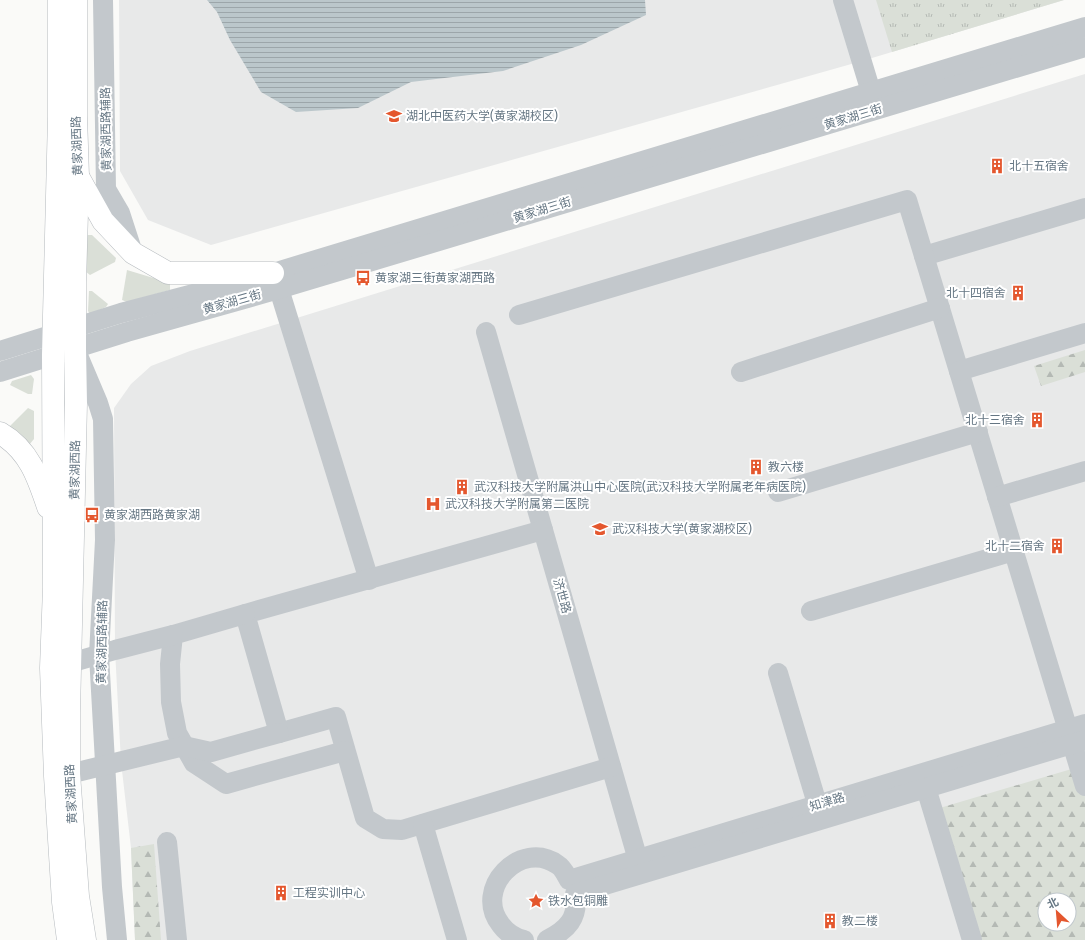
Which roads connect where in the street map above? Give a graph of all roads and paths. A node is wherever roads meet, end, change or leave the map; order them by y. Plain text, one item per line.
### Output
1 (59, 0) edge
2 (76, 0) edge
3 (103, 0) edge
4 (844, 0) edge
5 (1085, 27) edge
6 (1085, 47) edge
7 (873, 101) junction
8 (78, 177) junction
9 (1085, 208) edge
10 (133, 253) junction
11 (924, 256) junction
12 (276, 281) junction
13 (940, 308) junction
14 (519, 315) dead end
15 (486, 332) dead end
16 (1085, 333) edge
17 (75, 338) junction
18 (53, 345) junction
19 (0, 351) edge
20 (960, 371) junction
21 (0, 372) edge
22 (741, 372) dead end
23 (978, 432) junction
24 (0, 433) edge
25 (1085, 471) edge
26 (778, 492) dead end
27 (998, 497) junction
28 (54, 524) junction
29 (544, 530) junction
30 (1014, 551) junction
31 (369, 580) junction
32 (811, 611) dead end
33 (245, 614) junction
34 (173, 634) junction
35 (99, 655) junction
36 (70, 663) junction
37 (778, 673) dead end
38 (279, 733) junction
39 (1078, 734) edge
40 (184, 746) junction
41 (345, 751) junction
42 (104, 765) junction
43 (611, 768) junction
44 (62, 775) junction
45 (1085, 786) edge
46 (926, 788) junction
47 (820, 812) junction
48 (423, 824) junction
49 (166, 842) dead end
50 (638, 860) junction
51 (572, 887) junction
52 (68, 940) edge
53 (85, 940) edge
54 (117, 940) edge
55 (177, 940) edge
56 (457, 940) edge
57 (524, 940) edge
58 (547, 940) edge
59 (972, 940) edge

1 - 18 main road, 黄家湖西路
2 - 8 main road, 黄家湖西路
3 - 10 street, 黄家湖西路辅路
4 - 7 street
5 - 7 street, 黄家湖三街
6 - 7 street, 黄家湖三街
7 - 12 street, 黄家湖三街
8 - 10 main road
8 - 17 main road, 黄家湖西路
9 - 11 street
10 - 12 main road
11 - 13 street
11 - 14 street
12 - 17 street, 黄家湖三街
12 - 31 street
13 - 20 street
13 - 22 street
15 - 29 street, 济世路
16 - 20 street
17 - 18 street, 黄家湖三街
17 - 35 street, 黄家湖西路辅路
17 - 36 main road, 黄家湖西路
18 - 19 street, 黄家湖三街
18 - 21 street, 黄家湖三街
18 - 28 main road, 黄家湖西路
20 - 23 street
23 - 26 street
23 - 27 street
24 - 28 main road
25 - 27 street
27 - 30 street
28 - 44 main road, 黄家湖西路
29 - 31 street
29 - 43 street, 济世路
30 - 32 street
30 - 39 street
31 - 33 street
33 - 34 street
33 - 38 street
34 - 35 street
34 - 40 street
35 - 36 street
35 - 42 street, 黄家湖西路辅路
36 - 44 main road, 黄家湖西路
37 - 47 street
38 - 40 street
38 - 41 street
39 - 45 street
39 - 46 street, 知津路
39 - 47 street, 知津路
40 - 41 street
40 - 42 street
41 - 48 street
42 - 44 street
42 - 54 street, 黄家湖西路辅路
43 - 48 street
43 - 50 street, 济世路
44 - 52 main road, 黄家湖西路
44 - 53 main road, 黄家湖西路
46 - 47 street, 知津路
46 - 59 street
47 - 50 street, 知津路
47 - 51 street, 知津路
48 - 56 street
49 - 55 street
50 - 51 street, 知津路
51 - 57 street
51 - 58 street

